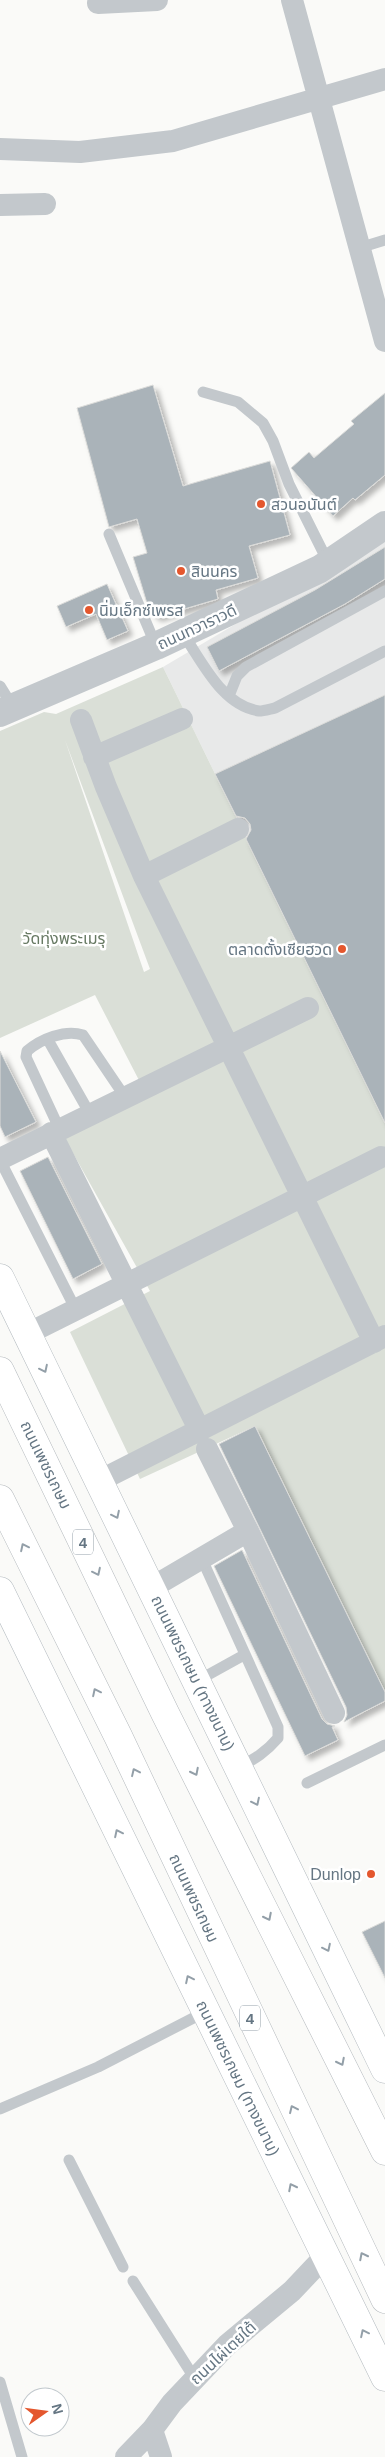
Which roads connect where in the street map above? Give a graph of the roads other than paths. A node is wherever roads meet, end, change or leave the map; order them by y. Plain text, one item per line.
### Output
1 (157, 0) edge
2 (292, 0) edge
3 (98, 3) dead end
4 (385, 79) edge
5 (318, 99) junction
6 (0, 149) edge
7 (44, 204) dead end
8 (0, 205) edge
9 (385, 240) edge
10 (359, 248) junction
11 (385, 341) edge
12 (204, 392) dead end
13 (385, 525) edge
14 (109, 534) dead end
15 (329, 564) junction
16 (385, 591) edge
17 (183, 634) junction
18 (156, 646) junction
19 (385, 651) edge
20 (229, 696) junction
21 (4, 702) edge
22 (182, 719) dead end
23 (81, 720) dead end
24 (94, 756) junction
25 (238, 829) dead end
26 (144, 876) junction
27 (308, 1008) dead end
28 (48, 1040) junction
29 (228, 1047) junction
30 (125, 1097) junction
31 (90, 1114) junction
32 (55, 1131) junction
33 (381, 1157) dead end
34 (0, 1159) edge
35 (301, 1196) junction
36 (0, 1278) edge
37 (127, 1284) junction
38 (76, 1310) junction
39 (27, 1334) junction
40 (379, 1339) edge
41 (0, 1371) edge
42 (204, 1440) junction
43 (99, 1481) junction
44 (0, 1499) edge
45 (248, 1531) junction
46 (201, 1557) junction
47 (151, 1588) junction
48 (0, 1591) edge
49 (244, 1655) junction
50 (197, 1681) junction
51 (334, 1713) dead end
52 (385, 1745) edge
53 (239, 1767) junction
54 (307, 1783) dead end
55 (205, 2012) junction
56 (385, 2069) edge
57 (0, 2109) edge
58 (385, 2151) edge
59 (68, 2160) dead end
60 (326, 2255) junction
61 (123, 2267) dead end
62 (133, 2281) dead end
63 (385, 2299) edge
64 (385, 2377) edge
65 (195, 2379) junction
66 (0, 2382) edge
67 (152, 2430) junction
68 (22, 2457) edge
69 (126, 2457) edge
70 (161, 2457) edge

1 - 3 street
2 - 5 street
4 - 5 street
5 - 6 street
5 - 10 street
7 - 8 street
9 - 10 lane
10 - 11 street
12 - 15 lane
13 - 15 street, ถนนทวาราวดี
14 - 18 lane
15 - 17 street, ถนนทวาราวดี
16 - 20 lane
17 - 18 street, ถนนทวาราวดี
17 - 20 lane
18 - 21 street, ถนนทวาราวดี
19 - 20 lane
22 - 24 street
23 - 24 street
24 - 26 street
25 - 26 street
26 - 29 street
27 - 29 street
28 - 30 lane
28 - 31 lane
28 - 32 lane
29 - 30 street
29 - 35 street
30 - 31 street
31 - 32 street
32 - 34 street
32 - 37 street
33 - 35 street
34 - 38 lane
35 - 37 street
35 - 40 street
36 - 39 main road, ถนนเพชรเกษม (ทางขนาน)
37 - 38 street
37 - 42 street
38 - 39 street
39 -> 43 main road, ถนนเพชรเกษม (ทางขนาน)
40 - 42 street
41 -> 58 main road, ถนนเพชรเกษม / 4
42 - 43 street
42 - 45 street
43 -> 47 main road, ถนนเพชรเกษม (ทางขนาน)
63 -> 44 main road, ถนนเพชรเกษม / 4
45 - 46 street
45 - 51 street
46 - 47 street
46 - 49 lane
47 - 50 main road, ถนนเพชรเกษม (ทางขนาน)
55 -> 48 main road, ถนนเพชรเกษม (ทางขนาน) / 4
49 - 50 lane
49 - 53 lane
50 - 53 main road, ถนนเพชรเกษม (ทางขนาน)
52 - 54 lane
53 -> 56 main road, ถนนเพชรเกษม (ทางขนาน)
55 - 57 lane
60 -> 55 main road, ถนนเพชรเกษม (ทางขนาน) / 4
59 - 61 lane
64 -> 60 main road, ถนนเพชรเกษม (ทางขนาน) / 4
60 - 65 street, ถนนไผ่เตยใต้
62 - 65 lane
65 - 67 street, ถนนไผ่เตยใต้
66 - 68 lane
67 - 69 street, ถนนไผ่เตยใต้
67 - 70 street

